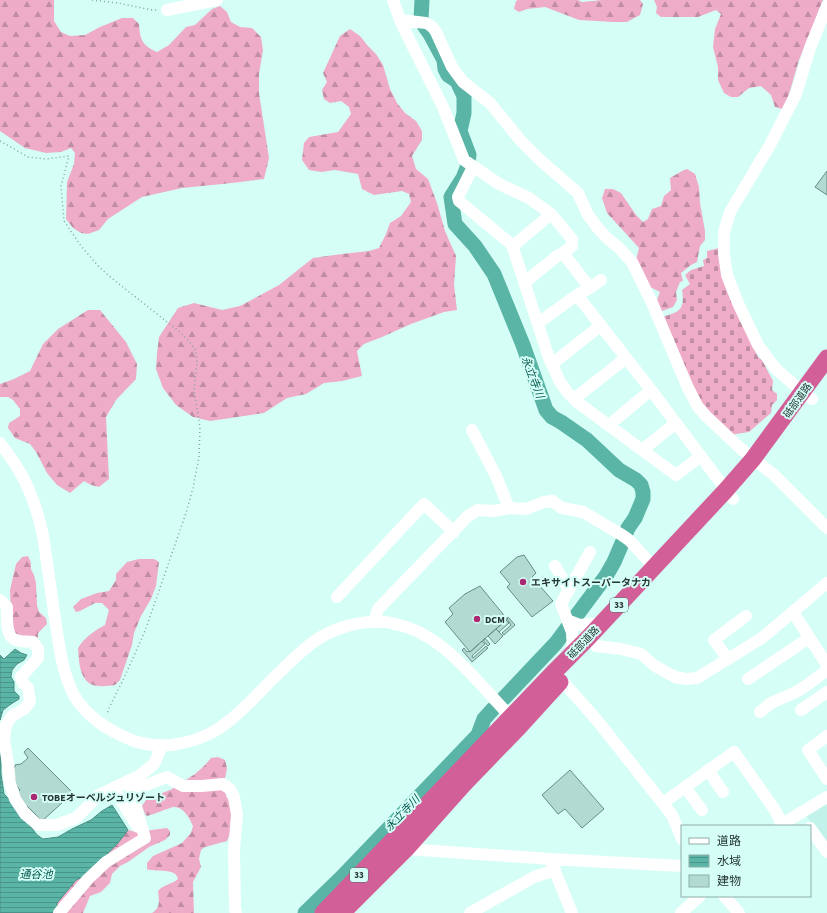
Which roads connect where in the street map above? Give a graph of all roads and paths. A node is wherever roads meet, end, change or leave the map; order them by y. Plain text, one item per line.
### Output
1 (92, 0) edge
2 (216, 0) edge
3 (393, 0) edge
4 (827, 6) edge
5 (167, 10) joint
6 (400, 20) junction
7 (0, 141) edge
8 (469, 164) junction
9 (551, 214) junction
10 (512, 247) junction
11 (563, 253) junction
12 (600, 280) dead end
13 (524, 283) junction
14 (590, 288) junction
15 (577, 295) junction
16 (538, 323) junction
17 (600, 326) junction
18 (626, 358) junction
19 (827, 358) edge
20 (552, 364) junction
21 (827, 379) edge
22 (651, 390) junction
23 (808, 396) junction
24 (574, 399) junction
25 (676, 423) junction
26 (608, 425) junction
27 (472, 430) dead end
28 (0, 443) edge
29 (642, 450) junction
30 (701, 456) junction
31 (758, 462) junction
32 (730, 494) junction
33 (510, 508) junction
34 (827, 528) edge
35 (454, 532) junction
36 (590, 552) dead end
37 (555, 566) dead end
38 (654, 567) junction
39 (827, 583) edge
40 (569, 589) junction
41 (337, 597) dead end
42 (0, 600) edge
43 (793, 612) junction
44 (746, 616) dead end
45 (374, 622) junction
46 (584, 635) junction
47 (809, 638) junction
48 (728, 659) junction
49 (827, 665) edge
50 (827, 670) edge
51 (558, 676) junction
52 (748, 679) dead end
53 (827, 692) edge
54 (802, 710) dead end
55 (760, 712) dead end
56 (516, 722) junction
57 (104, 726) junction
58 (827, 736) edge
59 (162, 746) junction
60 (708, 770) junction
61 (827, 779) edge
62 (685, 787) junction
63 (113, 788) junction
64 (724, 792) dead end
65 (827, 797) edge
66 (663, 803) junction
67 (702, 810) dead end
68 (799, 814) junction
69 (780, 825) edge
70 (807, 825) edge
71 (811, 830) edge
72 (681, 837) edge
73 (146, 838) junction
74 (401, 843) junction
75 (827, 852) edge
76 (552, 865) junction
77 (681, 866) edge
78 (699, 897) edge
79 (725, 897) edge
80 (59, 913) edge
81 (236, 913) edge
82 (323, 913) edge
83 (342, 913) edge
84 (470, 913) edge
85 (572, 913) edge
86 (681, 913) edge
87 (740, 913) edge

1 - 5 path
2 - 5 street
3 - 6 street
4 - 23 street
6 - 8 street
6 - 31 street
7 - 57 path
8 - 9 street
8 - 10 street
9 - 10 street
9 - 11 street
10 - 13 street
11 - 13 street
11 - 14 street
12 - 14 street
13 - 16 street
14 - 15 street
15 - 16 street
15 - 17 street
16 - 20 street
17 - 18 street
17 - 20 street
18 - 22 street
18 - 24 street
19 - 23 highway, 砥部道路 / 33
20 - 24 street
21 - 23 highway, 砥部道路 / 33
22 - 25 street
22 - 26 street
23 - 31 highway, 砥部道路 / 33
24 - 26 street
25 - 29 street
25 - 30 street
26 - 29 street
27 - 33 street
28 - 57 street
29 - 30 street
30 - 32 street
31 - 32 highway, 砥部道路 / 33
31 - 34 street
32 - 38 highway, 砥部道路 / 33
32 - 46 highway, 砥部道路 / 33
33 - 35 street
33 - 38 street
35 - 41 street
35 - 45 street
36 - 40 street
37 - 40 street
38 - 46 highway, 砥部道路 / 33
39 - 43 street
40 - 46 street
42 - 63 street
43 - 47 street
43 - 48 street
44 - 48 street
45 - 56 street
45 - 59 street
46 - 48 street
46 - 51 highway, 砥部道路 / 33
46 - 51 highway, 砥部道路 / 33
47 - 49 street
47 - 52 street
50 - 55 street
51 - 56 highway, 砥部道路 / 33
51 - 66 street
53 - 54 street
56 - 74 highway, 砥部道路 / 33
57 - 59 street
58 - 61 street
59 - 63 street
60 - 62 street
60 - 64 street
60 - 69 street
62 - 66 street
62 - 67 street
63 - 73 street
65 - 68 street
66 - 72 street
68 - 69 street
68 - 70 street
71 - 75 street
73 - 80 street
73 - 81 street
74 - 76 street
74 - 82 highway, 砥部道路 / 33
74 - 83 highway, 砥部道路 / 33
76 - 77 street
76 - 84 street
76 - 85 street
78 - 86 street
79 - 87 street

